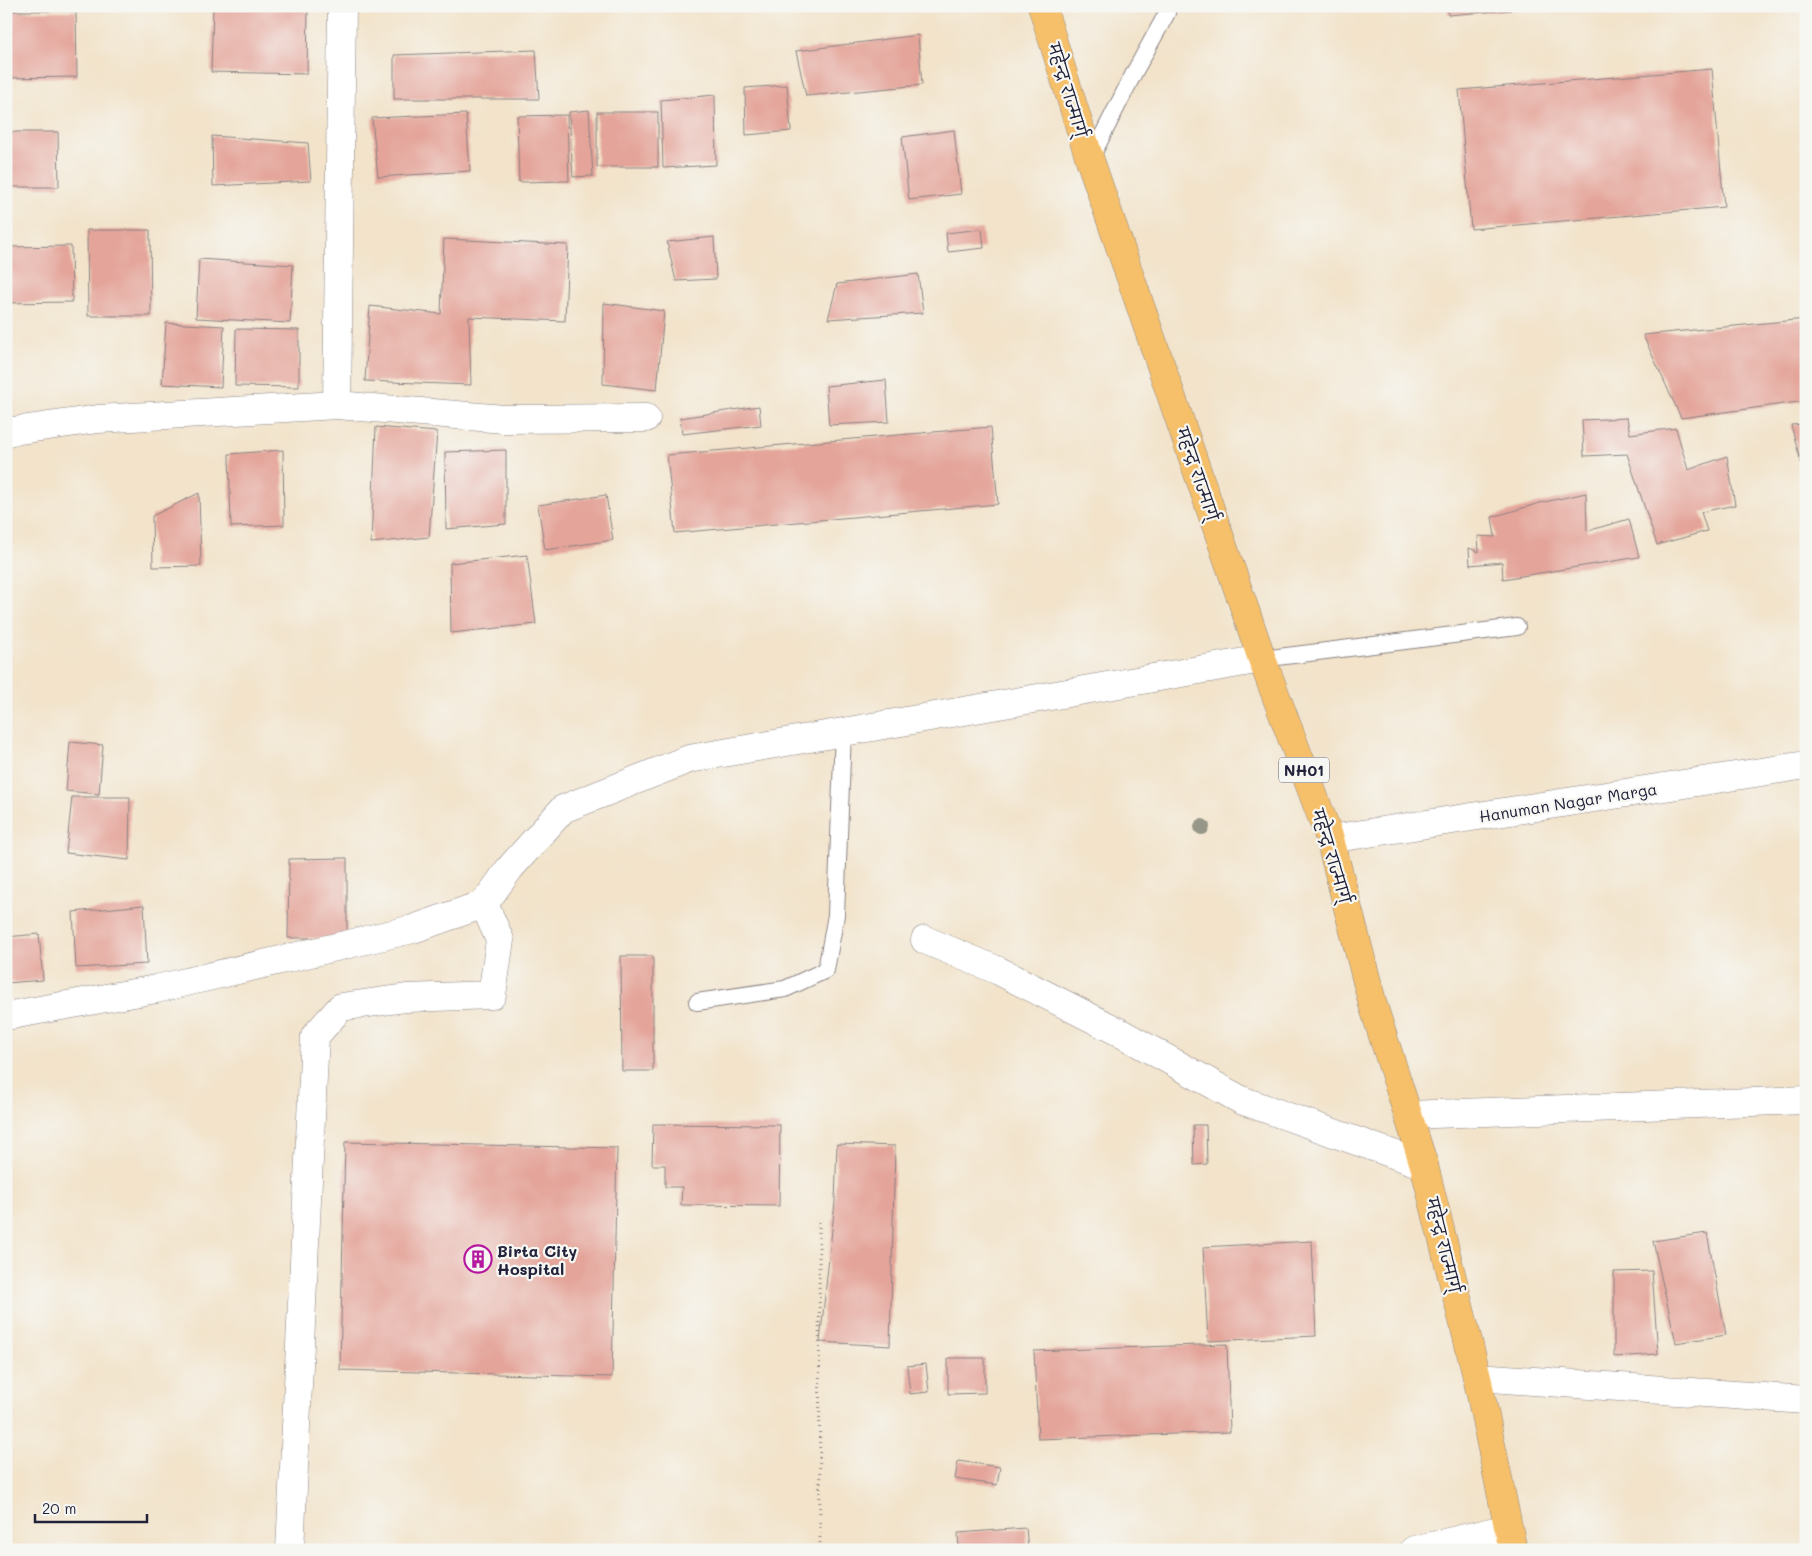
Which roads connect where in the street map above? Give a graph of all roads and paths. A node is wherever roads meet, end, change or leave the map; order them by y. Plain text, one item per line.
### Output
1 (342, 6) edge
2 (1042, 6) edge
3 (1167, 6) edge
4 (1090, 160) junction
5 (338, 405) junction
6 (646, 418) dead end
7 (6, 432) edge
8 (1517, 626) dead end
9 (1262, 659) junction
10 (843, 731) junction
11 (1805, 770) edge
12 (1330, 839) junction
13 (484, 904) junction
14 (925, 940) dead end
15 (697, 1002) dead end
16 (6, 1016) edge
17 (1806, 1100) edge
18 (1408, 1115) junction
19 (1424, 1165) junction
20 (819, 1222) dead end
21 (1477, 1378) junction
22 (1806, 1400) edge
23 (1510, 1539) edge
24 (290, 1550) edge
25 (820, 1550) edge
26 (1414, 1550) edge

1 - 5 street
2 - 4 highway, महेन्द्र राज्मार्ग् / NH01
3 - 4 lane
4 - 9 highway, महेन्द्र राज्मार्ग् / NH01
5 - 6 street
5 - 7 street
8 - 9 lane
9 - 10 street
9 - 12 highway, महेन्द्र राज्मार्ग् / NH01
10 - 13 street
10 - 15 lane
11 - 12 street, Hanuman Nagar Marga
12 - 18 highway, महेन्द्र राज्मार्ग् / NH01
13 - 16 street
13 - 24 street
14 - 19 street
17 - 18 street
18 - 19 highway, महेन्द्र राज्मार्ग् / NH01
19 - 21 highway, महेन्द्र राज्मार्ग् / NH01
20 - 25 path
21 - 22 street
21 - 23 highway, महेन्द्र राज्मार्ग् / NH01
23 - 26 street

